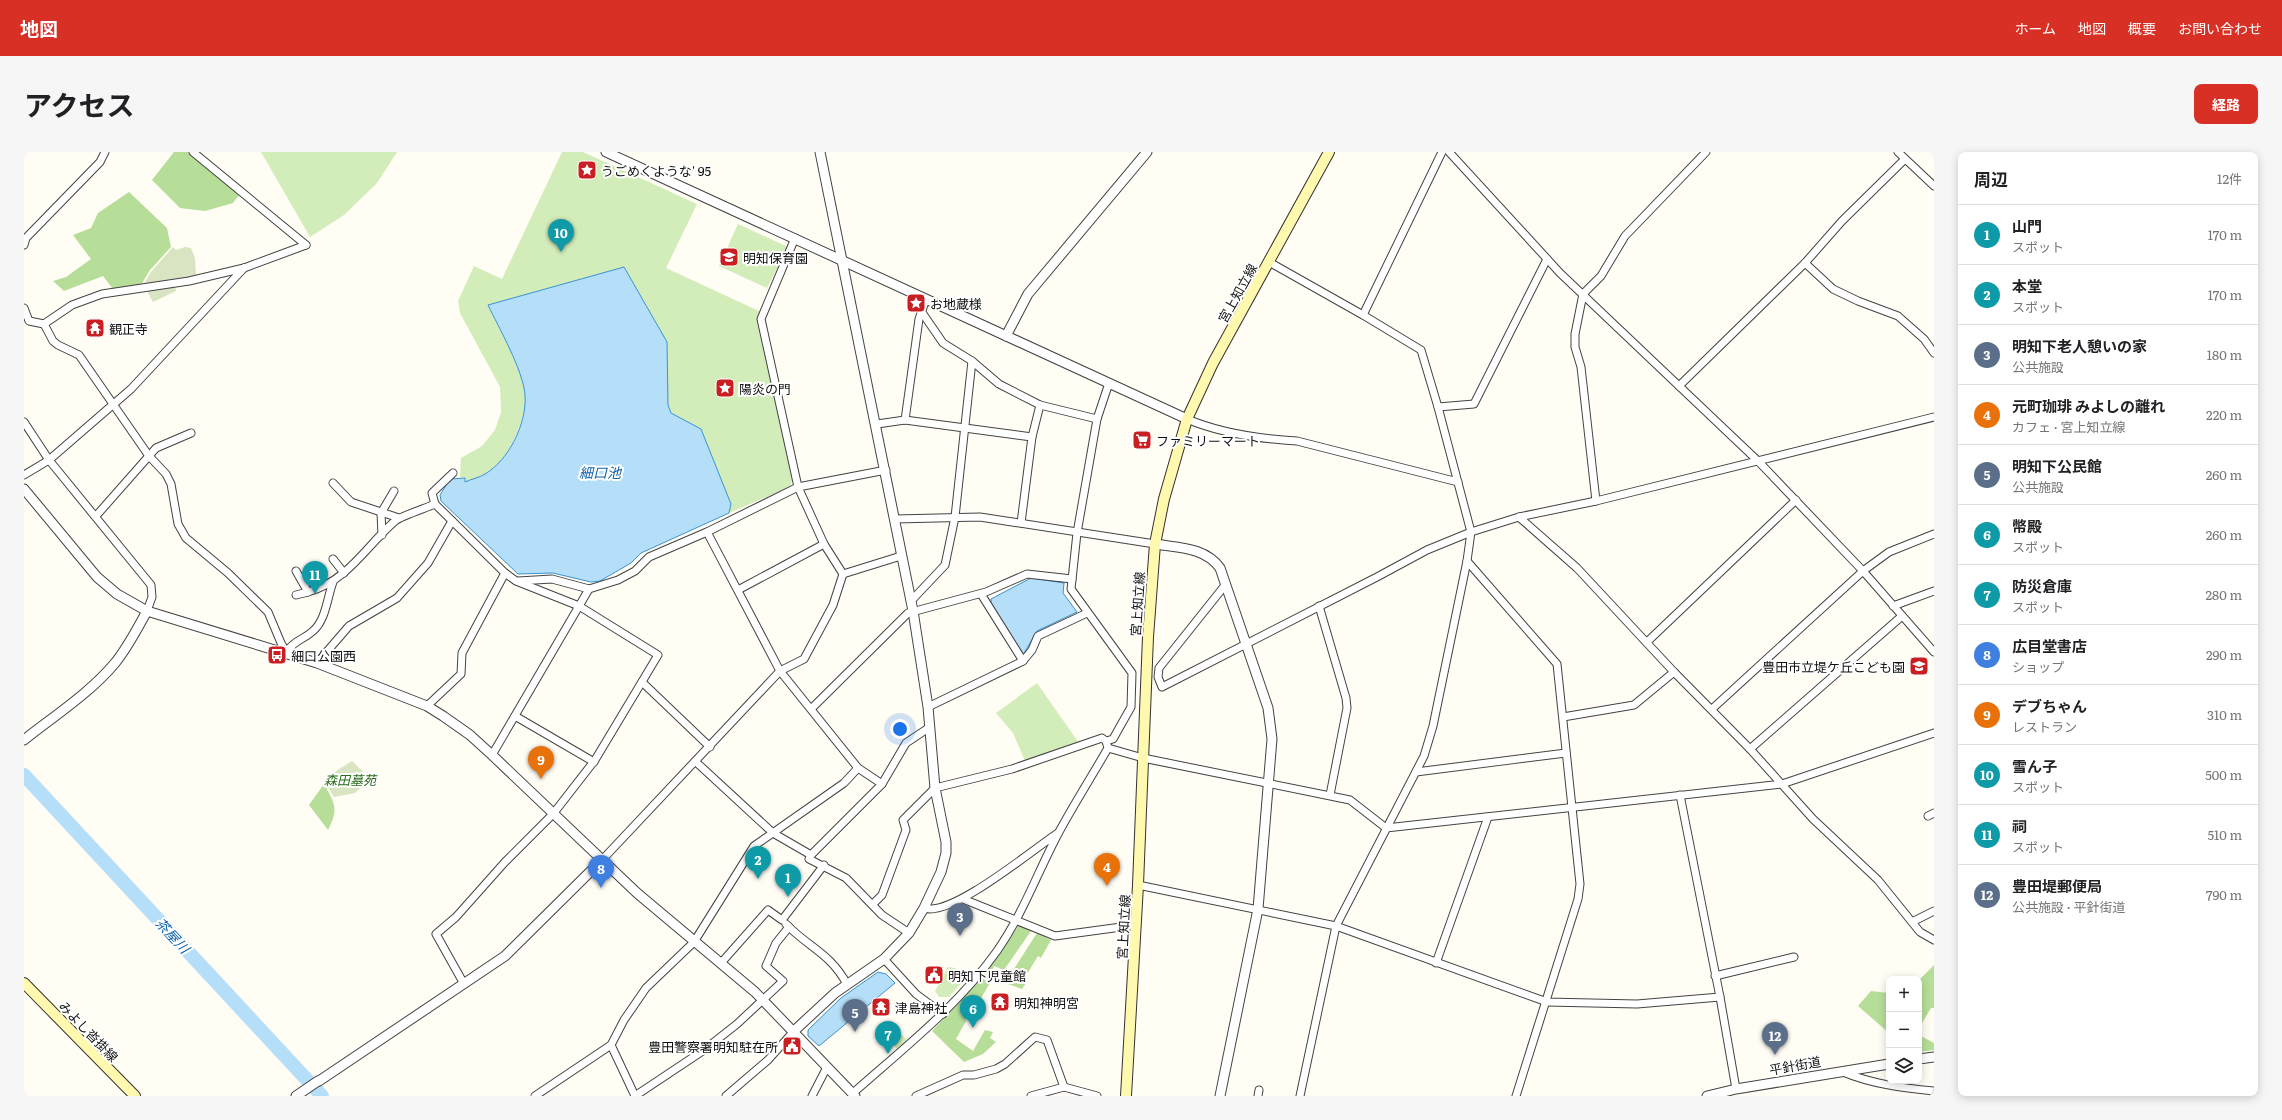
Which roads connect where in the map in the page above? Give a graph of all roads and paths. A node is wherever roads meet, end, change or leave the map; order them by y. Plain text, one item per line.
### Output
1 (105, 152) edge
2 (193, 152) edge
3 (606, 152) edge
4 (820, 152) edge
5 (1147, 152) edge
6 (1328, 152) edge
7 (1442, 152) edge
8 (1449, 152) edge
9 (1706, 152) edge
10 (1898, 152) edge
11 (1905, 159) junction
12 (1934, 186) edge
13 (795, 238) junction
14 (24, 246) edge
15 (1547, 259) junction
16 (843, 260) junction
17 (1269, 262) junction
18 (1805, 263) junction
19 (244, 268) junction
20 (1583, 294) junction
21 (926, 299) junction
22 (24, 308) edge
23 (921, 311) junction
24 (1363, 315) junction
25 (26, 323) edge
26 (44, 324) junction
27 (1006, 336) junction
28 (1933, 351) edge
29 (972, 361) junction
30 (1109, 383) junction
31 (1680, 386) junction
32 (113, 403) junction
33 (1040, 405) junction
34 (1438, 407) junction
35 (1934, 417) edge
36 (1097, 419) junction
37 (1188, 419) junction
38 (905, 420) junction
39 (24, 422) edge
40 (877, 424) junction
41 (964, 427) junction
42 (191, 432) dead end
43 (1032, 437) junction
44 (149, 456) junction
45 (48, 460) junction
46 (1758, 461) junction
47 (886, 470) junction
48 (453, 473) dead end
49 (24, 476) edge
50 (1458, 482) junction
51 (333, 483) dead end
52 (798, 486) junction
53 (24, 489) edge
54 (394, 491) dead end
55 (1796, 500) junction
56 (1596, 501) junction
57 (435, 504) junction
58 (381, 513) junction
59 (96, 516) junction
60 (955, 517) junction
61 (1519, 517) junction
62 (399, 518) junction
63 (895, 519) junction
64 (452, 521) junction
65 (1021, 523) junction
66 (707, 532) junction
67 (1471, 532) junction
68 (1077, 533) junction
69 (1934, 534) edge
70 (382, 535) junction
71 (824, 544) junction
72 (1155, 544) junction
73 (901, 556) junction
74 (333, 559) dead end
75 (1467, 561) junction
76 (296, 571) dead end
77 (1862, 571) junction
78 (344, 573) junction
79 (505, 573) junction
80 (843, 574) junction
81 (1072, 580) junction
82 (516, 581) junction
83 (332, 582) junction
84 (1226, 584) junction
85 (589, 589) junction
86 (738, 590) junction
87 (1934, 591) edge
88 (308, 592) junction
89 (981, 594) junction
90 (296, 595) dead end
91 (911, 601) junction
92 (579, 606) junction
93 (1319, 606) junction
94 (1893, 606) junction
95 (147, 611) junction
96 (913, 611) junction
97 (1087, 613) junction
98 (1902, 616) junction
99 (1647, 642) junction
100 (1247, 643) junction
101 (286, 652) junction
102 (1934, 652) edge
103 (1023, 661) junction
104 (318, 663) junction
105 (780, 671) junction
106 (1674, 672) junction
107 (642, 682) junction
108 (427, 706) junction
109 (928, 707) junction
110 (812, 708) junction
111 (1712, 709) junction
112 (515, 716) junction
113 (1563, 717) junction
114 (930, 727) junction
115 (1934, 733) edge
116 (24, 740) edge
117 (1107, 745) junction
118 (710, 747) junction
119 (1750, 749) junction
120 (1566, 753) junction
121 (492, 755) junction
122 (1143, 758) junction
123 (594, 762) junction
124 (696, 762) junction
125 (858, 768) junction
126 (1416, 772) junction
127 (1269, 783) junction
128 (882, 784) junction
129 (1782, 784) junction
130 (935, 788) junction
131 (1330, 795) junction
132 (1680, 795) junction
133 (1571, 807) junction
134 (553, 814) junction
135 (1488, 816) junction
136 (1386, 828) junction
137 (1059, 832) junction
138 (773, 833) junction
139 (811, 855) junction
140 (602, 860) junction
141 (824, 865) junction
142 (1138, 885) junction
143 (963, 899) junction
144 (873, 904) junction
145 (924, 908) junction
146 (1258, 909) junction
147 (1934, 911) edge
148 (1017, 919) junction
149 (782, 920) junction
150 (1914, 921) junction
151 (1136, 926) junction
152 (1336, 926) junction
153 (789, 927) junction
154 (909, 933) junction
155 (1934, 940) edge
156 (694, 942) junction
157 (1794, 957) dead end
158 (884, 959) junction
159 (720, 963) junction
160 (1436, 963) junction
161 (1715, 976) junction
162 (24, 983) edge
163 (464, 984) junction
164 (847, 984) junction
165 (1720, 997) junction
166 (763, 1000) junction
167 (1546, 1002) junction
168 (943, 1014) junction
169 (794, 1031) junction
170 (611, 1045) junction
171 (1934, 1057) edge
172 (1922, 1059) edge
173 (1886, 1064) edge
174 (827, 1067) junction
175 (1841, 1071) junction
176 (1064, 1088) junction
177 (1736, 1089) junction
178 (1934, 1091) edge
179 (854, 1094) edge
180 (135, 1096) edge
181 (296, 1096) edge
182 (535, 1096) edge
183 (635, 1096) edge
184 (726, 1096) edge
185 (812, 1096) edge
186 (916, 1096) edge
187 (1031, 1096) edge
188 (1097, 1096) edge
189 (1126, 1096) edge
190 (1220, 1096) edge
191 (1300, 1096) edge
192 (1516, 1096) edge
193 (1707, 1096) edge

1 - 14 street
2 - 19 street
3 - 13 street
4 - 16 street
5 - 27 street
6 - 17 main road, 宮上知立線
7 - 24 street
8 - 15 street
9 - 20 street
10 - 11 street
11 - 12 street
11 - 18 street
13 - 16 street
13 - 52 street
15 - 20 street
15 - 34 street
16 - 21 street
16 - 40 street
17 - 24 street
17 - 37 main road, 宮上知立線
18 - 28 street
18 - 31 street
19 - 26 street
19 - 32 street
20 - 31 street
20 - 56 street
21 - 23 street
21 - 27 street
22 - 25 street
23 - 29 street
23 - 38 street
24 - 34 street
25 - 26 street
26 - 32 street
27 - 30 street
29 - 33 street
29 - 41 street
30 - 36 street
30 - 37 street
31 - 46 street
32 - 44 street
32 - 45 street
33 - 36 street
33 - 43 street
34 - 50 street
35 - 46 street
36 - 68 street
37 - 50 street
37 - 72 main road, 宮上知立線
38 - 40 street
38 - 41 street
39 - 45 street
40 - 47 street
41 - 43 street
41 - 60 street
42 - 44 street
43 - 65 street
44 - 59 street
44 - 101 street
45 - 49 street
45 - 59 street
46 - 55 street
46 - 56 street
47 - 52 street
47 - 63 street
48 - 57 street
50 - 67 street
51 - 58 street
52 - 66 street
52 - 71 street
53 - 95 street
54 - 58 street
55 - 77 street
55 - 99 street
56 - 61 street
57 - 62 street
57 - 64 street
58 - 62 street
58 - 70 street
59 - 95 street
60 - 63 street
60 - 65 street
60 - 91 street
61 - 67 street
61 - 99 street
62 - 70 street
63 - 73 street
64 - 79 street
64 - 104 street
65 - 68 street
66 - 85 street
66 - 86 street
67 - 75 street
67 - 93 street
68 - 72 street
68 - 81 street
69 - 77 street
70 - 78 street
71 - 80 street
71 - 86 street
72 - 84 street
72 - 122 main road, 宮上知立線
73 - 80 street
73 - 91 street
74 - 78 street
75 - 113 street
75 - 126 street
76 - 88 street
77 - 94 street
77 - 111 street
78 - 83 street
79 - 82 street
79 - 108 street
80 - 105 street
81 - 89 street
81 - 97 street
82 - 85 street
82 - 92 street
83 - 88 street
83 - 101 street
84 - 100 street
84 - 100 street
85 - 92 street
86 - 105 street
87 - 94 street
88 - 90 street
89 - 96 street
89 - 103 street
91 - 96 street
92 - 107 street
92 - 112 street
93 - 100 street
93 - 131 street
94 - 98 street
95 - 101 street
95 - 116 street
96 - 109 street
96 - 110 street
97 - 103 street
97 - 117 street
98 - 102 street
98 - 119 street
99 - 106 street
100 - 127 street
101 - 104 street
103 - 109 street
104 - 108 street
105 - 110 street
105 - 118 street
106 - 111 street
106 - 113 street
107 - 118 street
107 - 123 street
108 - 121 street
109 - 114 street
110 - 125 street
111 - 119 street
112 - 121 street
112 - 123 street
113 - 120 street
114 - 128 street
114 - 130 street
115 - 129 street
117 - 122 street
117 - 130 street
117 - 137 street
118 - 124 street
119 - 129 street
120 - 126 street
120 - 133 street
121 - 134 street
122 - 127 street
122 - 142 main road, 宮上知立線
123 - 134 street
124 - 138 street
124 - 140 street
125 - 128 street
125 - 138 street
126 - 136 street
127 - 131 street
127 - 146 street
128 - 139 street
129 - 132 street
129 - 150 street
130 - 144 street
130 - 145 street
131 - 136 street
132 - 133 street
132 - 161 street
133 - 135 street
133 - 167 street
134 - 140 street
134 - 163 street
135 - 136 street
135 - 160 street
136 - 152 street
137 - 143 street
137 - 148 street
138 - 139 street
138 - 156 street
139 - 141 street
140 - 156 street
140 - 163 street
141 - 144 street
141 - 149 street
142 - 146 street
142 - 151 main road, 宮上知立線
143 - 145 street
143 - 148 street
144 - 154 street
145 - 154 street
146 - 152 street
146 - 190 street
147 - 150 street
148 - 151 street
148 - 168 street
149 - 153 street
149 - 159 street
150 - 155 street
151 - 189 main road, 宮上知立線
152 - 160 street
152 - 191 street
153 - 164 street
153 - 166 street
154 - 158 street
156 - 159 street
156 - 170 street
157 - 161 street
158 - 164 street
158 - 168 street
159 - 166 street
160 - 167 street
161 - 165 street
162 - 180 main road, みよし沓掛線
163 - 181 street
164 - 169 street
165 - 167 street
165 - 177 street
166 - 169 street
166 - 183 street
167 - 192 street
168 - 179 street
169 - 174 street
169 - 184 street
170 - 182 street
170 - 183 street
171 - 172 street
173 - 175 street, 平針街道
174 - 179 street
174 - 185 street
175 - 177 street, 平針街道
175 - 178 street
176 - 186 street
176 - 187 street
176 - 188 street
177 - 193 street, 平針街道

